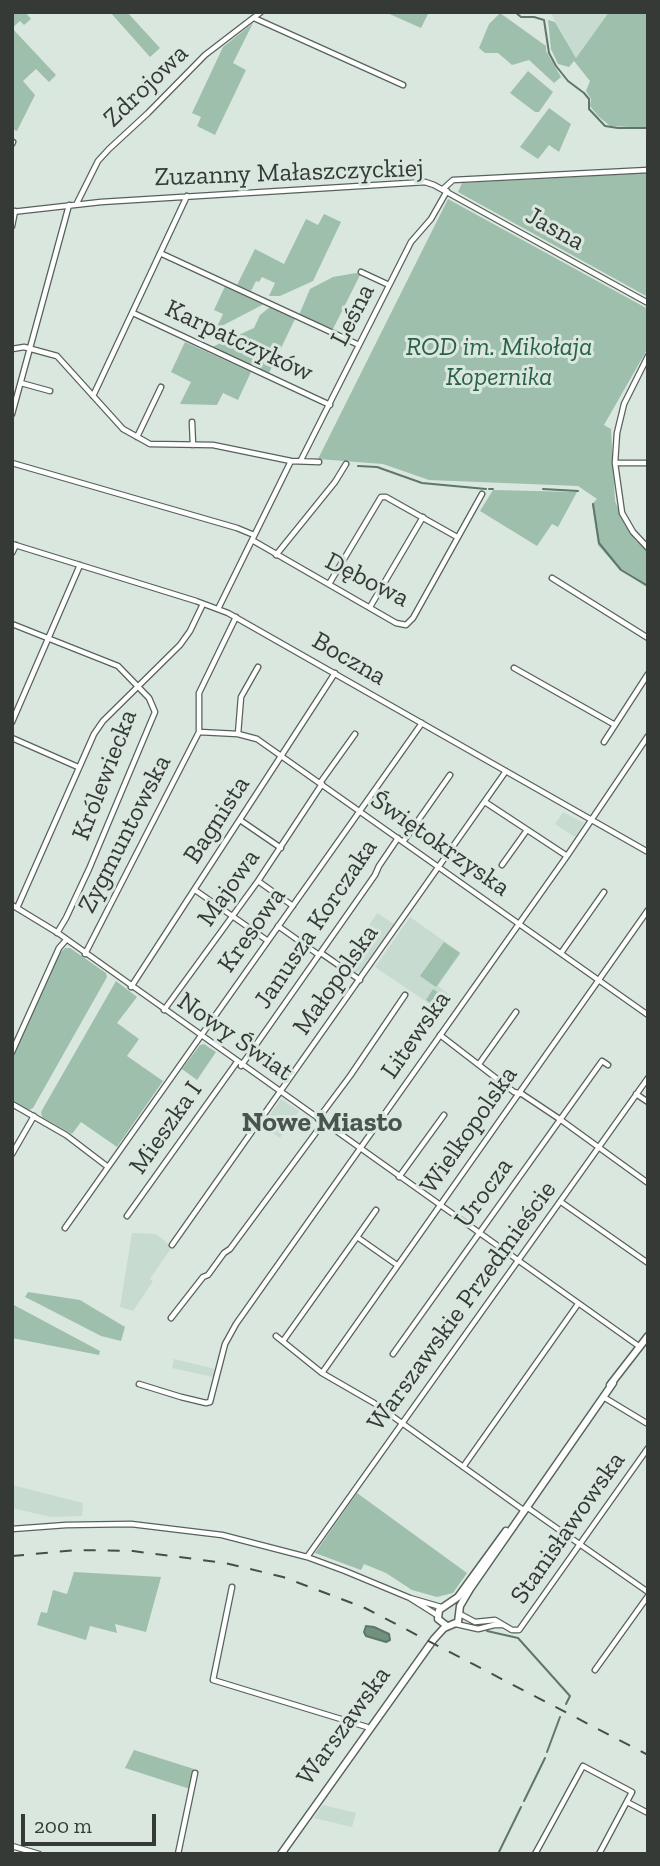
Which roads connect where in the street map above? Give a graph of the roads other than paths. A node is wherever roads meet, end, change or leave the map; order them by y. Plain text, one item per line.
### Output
1 (261, 12) edge
2 (254, 18) junction
3 (403, 85) dead end
4 (648, 170) edge
5 (445, 190) junction
6 (187, 196) junction
7 (77, 204) junction
8 (69, 205) junction
9 (14, 212) edge
10 (12, 226) edge
11 (160, 253) junction
12 (361, 272) dead end
13 (389, 285) junction
14 (648, 303) edge
15 (133, 313) junction
16 (359, 345) junction
17 (12, 349) edge
18 (30, 350) junction
19 (648, 356) edge
20 (21, 383) junction
21 (161, 387) dead end
22 (50, 391) dead end
23 (93, 396) junction
24 (330, 405) junction
25 (12, 414) edge
26 (192, 422) dead end
27 (137, 437) junction
28 (192, 445) junction
29 (301, 460) junction
30 (291, 461) junction
31 (319, 462) dead end
32 (12, 463) edge
33 (615, 463) junction
34 (648, 463) edge
35 (346, 464) dead end
36 (482, 494) dead end
37 (423, 517) junction
38 (253, 537) junction
39 (457, 538) junction
40 (14, 545) edge
41 (648, 548) edge
42 (12, 553) edge
43 (276, 555) junction
44 (80, 565) junction
45 (552, 578) dead end
46 (330, 584) junction
47 (203, 604) junction
48 (370, 608) junction
49 (218, 609) junction
50 (236, 617) junction
51 (12, 624) edge
52 (648, 638) edge
53 (49, 639) junction
54 (258, 667) dead end
55 (514, 668) dead end
56 (335, 673) junction
57 (648, 674) edge
58 (138, 686) junction
59 (12, 722) edge
60 (422, 723) junction
61 (615, 725) junction
62 (199, 732) junction
63 (238, 734) junction
64 (355, 734) dead end
65 (648, 737) edge
66 (12, 738) edge
67 (604, 742) dead end
68 (282, 756) junction
69 (78, 767) junction
70 (506, 771) junction
71 (450, 775) dead end
72 (321, 784) junction
73 (485, 802) junction
74 (360, 811) junction
75 (240, 820) junction
76 (591, 820) junction
77 (527, 830) junction
78 (400, 840) junction
79 (281, 848) junction
80 (648, 852) edge
81 (567, 856) junction
82 (502, 865) dead end
83 (439, 867) junction
84 (258, 881) junction
85 (195, 890) junction
86 (604, 892) dead end
87 (15, 906) edge
88 (293, 906) junction
89 (648, 910) edge
90 (232, 916) junction
91 (519, 924) junction
92 (278, 926) junction
93 (57, 933) junction
94 (66, 940) junction
95 (268, 941) junction
96 (561, 953) junction
97 (85, 954) junction
98 (320, 954) junction
99 (360, 980) junction
100 (598, 980) junction
101 (131, 987) junction
102 (405, 995) dead end
103 (164, 1010) junction
104 (516, 1012) dead end
105 (648, 1015) edge
106 (440, 1035) junction
107 (200, 1036) junction
108 (12, 1052) edge
109 (239, 1064) junction
110 (479, 1064) junction
111 (608, 1065) dead end
112 (648, 1078) edge
113 (280, 1093) junction
114 (518, 1093) junction
115 (636, 1094) junction
116 (648, 1102) edge
117 (12, 1104) edge
118 (444, 1115) dead end
119 (34, 1116) junction
120 (318, 1119) junction
121 (561, 1120) junction
122 (323, 1123) junction
123 (598, 1148) junction
124 (359, 1149) junction
125 (12, 1154) edge
126 (108, 1167) junction
127 (399, 1177) junction
128 (648, 1183) edge
129 (561, 1202) junction
130 (439, 1205) junction
131 (376, 1210) dead end
132 (127, 1216) dead end
133 (65, 1228) dead end
134 (479, 1233) junction
135 (357, 1237) junction
136 (172, 1245) dead end
137 (518, 1261) junction
138 (648, 1264) edge
139 (397, 1265) junction
140 (578, 1304) junction
141 (171, 1318) dead end
142 (276, 1336) dead end
143 (648, 1336) edge
144 (283, 1341) junction
145 (640, 1347) junction
146 (393, 1354) dead end
147 (322, 1373) junction
148 (613, 1383) junction
149 (139, 1384) dead end
150 (605, 1398) junction
151 (403, 1424) junction
152 (648, 1424) edge
153 (648, 1448) edge
154 (463, 1467) junction
155 (523, 1509) junction
156 (12, 1529) edge
157 (580, 1544) junction
158 (307, 1557) junction
159 (232, 1587) dead end
160 (648, 1594) edge
161 (410, 1598) junction
162 (450, 1604) junction
163 (441, 1607) junction
164 (459, 1612) junction
165 (438, 1617) junction
166 (455, 1625) junction
167 (447, 1626) junction
168 (503, 1626) junction
169 (595, 1670) dead end
170 (367, 1727) junction
171 (195, 1773) dead end
172 (627, 1802) junction
173 (648, 1813) edge
174 (12, 1846) edge
175 (39, 1854) edge
176 (178, 1854) edge
177 (279, 1854) edge
178 (535, 1854) edge
179 (599, 1854) edge

1 - 2 street, Zdrojowa
2 - 3 street
2 - 7 street, Zdrojowa
4 - 5 street, Zuzanny Małaszczyckiej
5 - 6 street, Zuzanny Małaszczyckiej
5 - 13 street, Leśna
5 - 14 street, Jasna
6 - 7 street, Zuzanny Małaszczyckiej
6 - 11 street
7 - 8 street, Zuzanny Małaszczyckiej
8 - 9 street, Zuzanny Małaszczyckiej
8 - 18 street
9 - 10 street
11 - 15 street
11 - 16 street
12 - 13 street
13 - 16 street, Leśna
15 - 23 street
15 - 24 street, Karpatczyków
16 - 24 street, Leśna
17 - 18 street
18 - 20 street
18 - 23 street
19 - 33 street
20 - 22 street
20 - 25 street
21 - 27 street
23 - 27 street
24 - 29 street, Leśna
26 - 28 street
27 - 28 street
28 - 30 street
29 - 30 street
29 - 31 street
30 - 38 street
32 - 38 street, Dębowa
33 - 34 street
33 - 41 street
35 - 43 street
36 - 39 street, Dębowa
37 - 39 street
37 - 46 street
37 - 48 street
38 - 43 street, Dębowa
38 - 49 street
39 - 48 street, Dębowa
40 - 42 street
40 - 44 street, Boczna
43 - 46 street, Dębowa
44 - 47 street, Boczna
44 - 53 street
45 - 52 street
46 - 48 street, Dębowa
47 - 49 street, Boczna
47 - 58 street
49 - 50 street, Boczna
50 - 56 street, Boczna
50 - 62 street
51 - 53 street, Królewiecka
53 - 58 street, Królewiecka
53 - 59 street
54 - 63 street
55 - 61 street
56 - 60 street, Boczna
56 - 68 street, Bagnista
57 - 61 street
58 - 69 street
58 - 93 street, Królewiecka
60 - 70 street, Boczna
60 - 74 street, Kresowa
61 - 67 street
62 - 63 street, Świętokrzyska
62 - 97 street, Zygmuntowska
63 - 68 street, Świętokrzyska
64 - 72 street, Majowa
65 - 76 street, Litewska
66 - 69 street
68 - 72 street, Świętokrzyska
68 - 75 street, Bagnista
69 - 87 street
70 - 73 street, Małopolska
70 - 76 street, Boczna
71 - 78 street, Janusza Korczaka
72 - 74 street, Świętokrzyska
72 - 79 street, Majowa
73 - 77 street
73 - 83 street, Małopolska
74 - 78 street, Świętokrzyska
74 - 88 street, Kresowa
75 - 79 street
75 - 85 street, Bagnista
76 - 80 street, Boczna
76 - 81 street, Litewska
77 - 81 street
77 - 82 street
78 - 83 street, Świętokrzyska
78 - 98 street, Janusza Korczaka
79 - 84 street, Majowa
81 - 91 street, Litewska
83 - 91 street, Świętokrzyska
83 - 99 street, Małopolska
84 - 88 street
84 - 90 street, Majowa
85 - 90 street
85 - 101 street, Bagnista
86 - 96 street
87 - 93 street, Nowy Świat
88 - 92 street, Kresowa
89 - 100 street, Wielkopolska
90 - 95 street
90 - 103 street, Majowa
91 - 96 street, Świętokrzyska
91 - 106 street, Litewska
92 - 95 street, Kresowa
92 - 98 street
93 - 94 street, Nowy Świat
94 - 97 street, Nowy Świat
94 - 108 street
95 - 107 street, Kresowa
96 - 100 street, Świętokrzyska
97 - 101 street, Nowy Świat
98 - 99 street
98 - 109 street, Janusza Korczaka
99 - 113 street, Małopolska
100 - 105 street, Świętokrzyska
100 - 114 street, Wielkopolska
101 - 103 street, Nowy Świat
102 - 120 street
103 - 107 street, Nowy Świat
104 - 110 street
106 - 110 street
106 - 124 street, Litewska
107 - 109 street, Nowy Świat
107 - 126 street, Kresowa
109 - 113 street, Nowy Świat
109 - 132 street, Mieszka I
110 - 114 street
111 - 121 street, Urocza
112 - 115 street, Warszawskie Przedmieście
113 - 120 street, Nowy Świat
113 - 136 street, Małopolska
114 - 121 street
114 - 130 street, Wielkopolska
115 - 116 street
115 - 123 street, Warszawskie Przedmieście
117 - 119 street
118 - 127 street
119 - 125 street
119 - 126 street
120 - 122 street, Nowy Świat
121 - 123 street
121 - 134 street, Urocza
122 - 124 street, Nowy Świat
122 - 141 street
123 - 128 street
123 - 129 street, Warszawskie Przedmieście
124 - 127 street, Nowy Świat
124 - 149 street, Litewska
126 - 133 street, Kresowa
127 - 130 street, Nowy Świat
129 - 137 street, Warszawskie Przedmieście
129 - 138 street
130 - 134 street, Nowy Świat
130 - 139 street, Wielkopolska
131 - 135 street
134 - 137 street, Nowy Świat
134 - 146 street, Urocza
135 - 139 street
135 - 144 street
137 - 140 street, Nowy Świat
137 - 151 street, Warszawskie Przedmieście
139 - 147 street, Wielkopolska
140 - 145 street, Nowy Świat
140 - 154 street
142 - 144 street
143 - 145 main road
144 - 147 street
145 - 148 main road
147 - 151 street
148 - 150 main road
148 - 155 main road
150 - 152 street
150 - 155 main road
151 - 154 street
151 - 158 street, Warszawskie Przedmieście
153 - 157 street, Stanisławowska
154 - 155 street
155 - 157 street
155 - 162 main road
155 - 164 main road
156 - 158 street
157 - 160 street
157 - 168 street, Stanisławowska
158 - 161 street
159 - 170 street
160 - 169 street
161 - 163 street
161 - 165 street
162 - 163 main road
162 - 164 main road
163 - 165 main road
164 - 166 main road
164 - 168 street
165 - 167 main road
165 - 170 main road, Warszawska
166 - 167 main road
166 - 168 street
167 - 177 main road, Warszawska
170 - 177 main road, Warszawska
171 - 176 street
172 - 173 street
172 - 178 street
172 - 179 street
174 - 175 street

